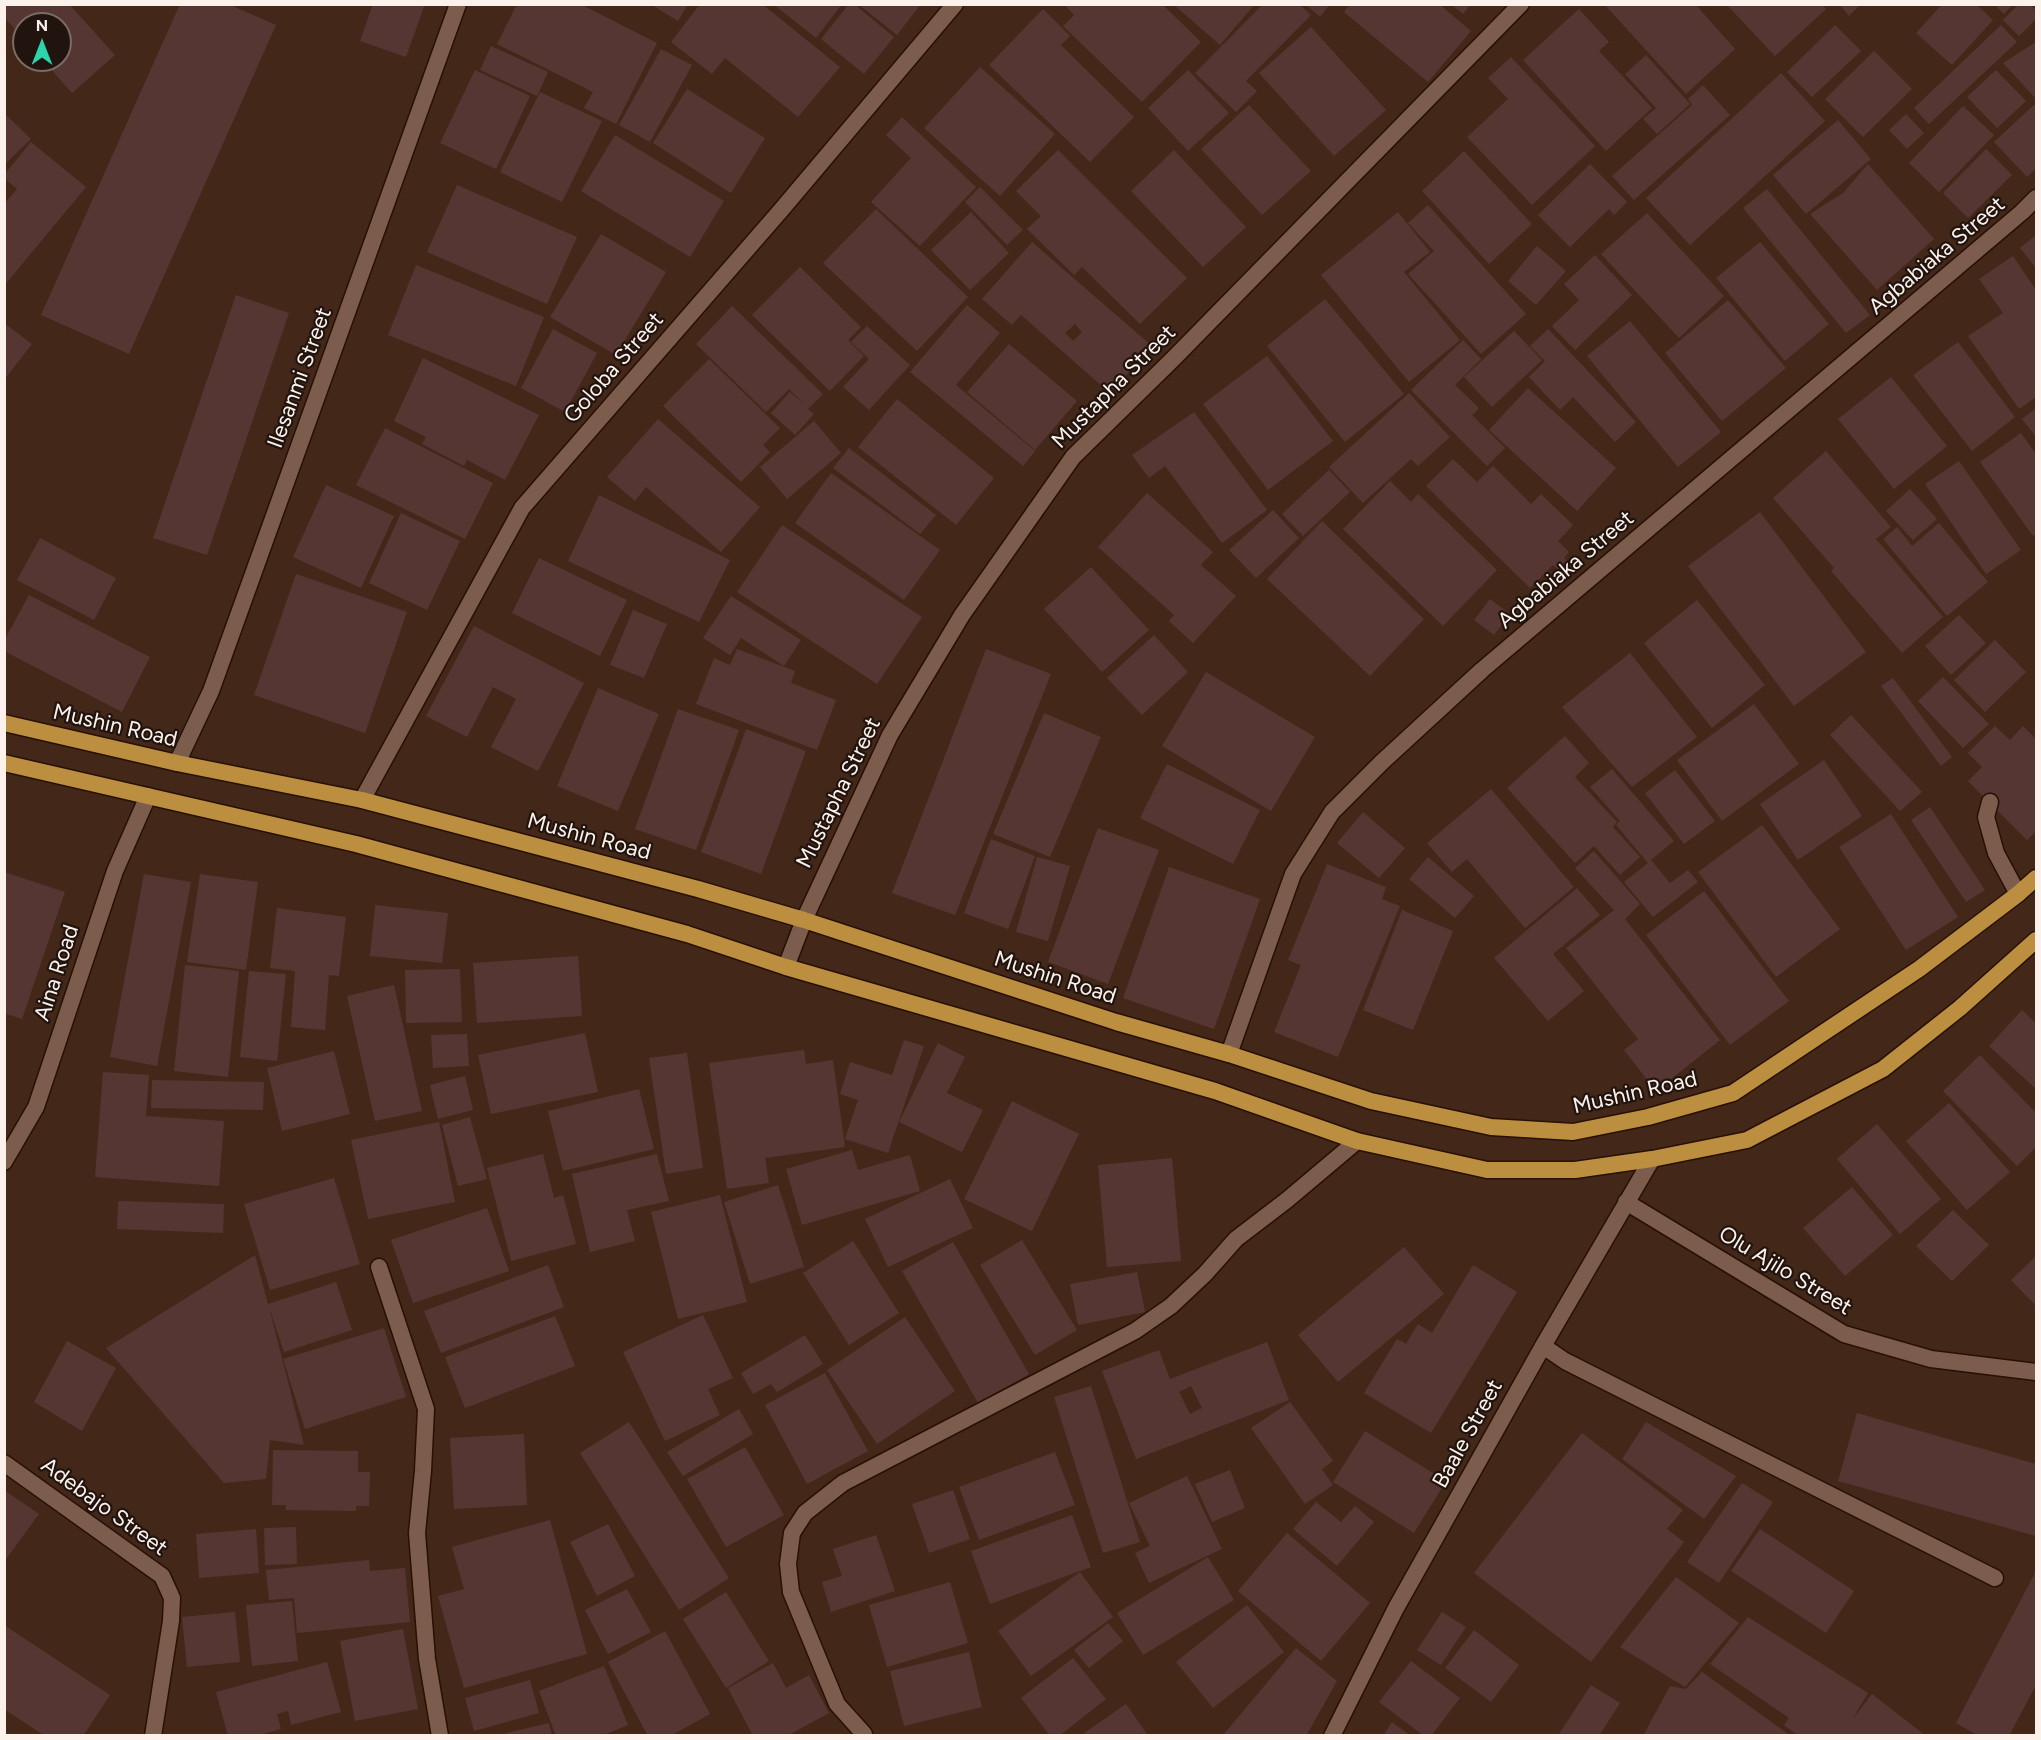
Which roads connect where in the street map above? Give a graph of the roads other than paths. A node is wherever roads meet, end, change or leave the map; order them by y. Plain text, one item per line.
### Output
1 (458, 4) edge
2 (955, 4) edge
3 (1521, 4) edge
4 (2037, 198) edge
5 (4, 723) edge
6 (4, 763) edge
7 (177, 763) junction
8 (147, 796) junction
9 (362, 800) junction
10 (1990, 802) dead end
11 (2037, 878) edge
12 (2018, 894) junction
13 (804, 920) junction
14 (2037, 940) edge
15 (786, 967) junction
16 (1229, 1054) junction
17 (1357, 1142) junction
18 (1652, 1160) junction
19 (4, 1162) edge
20 (1626, 1203) junction
21 (380, 1267) dead end
22 (1543, 1346) junction
23 (2037, 1372) edge
24 (4, 1463) edge
25 (1995, 1578) dead end
26 (864, 1734) edge
27 (153, 1736) edge
28 (440, 1736) edge
29 (1332, 1736) edge

1 - 7 street, Ilesanmi Street
2 - 9 street, Goloba Street
3 - 13 street, Mustapha Street
4 - 16 street, Agbabiaka Street
5 - 7 main road, Mushin Road
6 - 8 main road
7 - 9 main road, Mushin Road
8 - 15 main road
8 - 19 street, Aina Road
9 - 13 main road, Mushin Road
10 - 12 street
11 - 12 main road, Mushin Road
12 - 16 main road, Mushin Road
13 - 15 street, Mustapha Street
13 - 16 main road, Mushin Road
14 - 18 main road
15 - 17 main road
17 - 18 main road
17 - 26 street
18 - 20 street, Baale Street
20 - 22 street, Baale Street
20 - 23 street, Olu Ajilo Street
21 - 28 street
22 - 25 street
22 - 29 street, Baale Street
24 - 27 street, Adebajo Street

